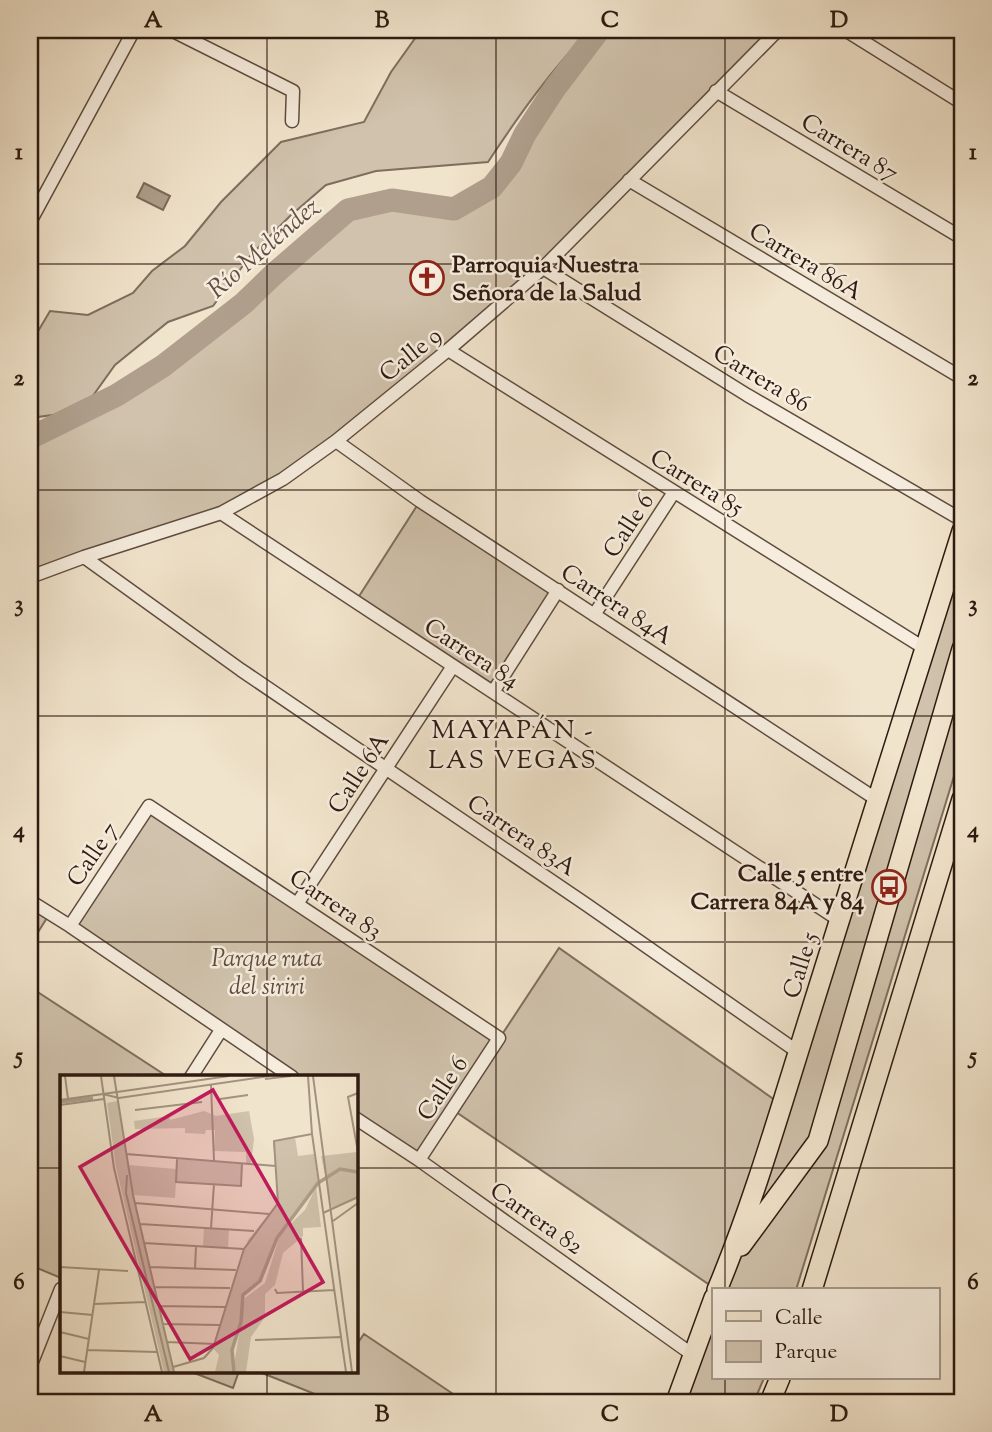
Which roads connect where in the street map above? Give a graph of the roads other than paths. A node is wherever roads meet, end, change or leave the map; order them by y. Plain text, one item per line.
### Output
1 (134, 30) edge
2 (171, 30) edge
3 (778, 30) edge
4 (845, 30) edge
5 (716, 91) junction
6 (962, 103) edge
7 (292, 121) dead end
8 (629, 180) junction
9 (30, 222) edge
10 (962, 238) edge
11 (543, 268) junction
12 (448, 350) junction
13 (962, 378) edge
14 (336, 442) junction
15 (674, 492) junction
16 (221, 513) junction
17 (962, 520) edge
18 (962, 531) edge
19 (84, 557) junction
20 (30, 577) edge
21 (558, 590) junction
22 (594, 615) junction
23 (924, 648) junction
24 (962, 649) edge
25 (453, 666) junction
26 (493, 692) junction
27 (386, 769) junction
28 (876, 799) junction
29 (962, 799) edge
30 (149, 806) joint
31 (30, 901) edge
32 (297, 904) junction
33 (839, 920) junction
34 (69, 926) junction
35 (221, 1030) junction
36 (499, 1038) joint
37 (798, 1052) junction
38 (192, 1075) edge
39 (289, 1075) edge
40 (357, 1119) edge
41 (419, 1160) junction
42 (730, 1260) junction
43 (717, 1288) edge
44 (813, 1288) edge
45 (60, 1292) edge
46 (712, 1303) edge
47 (693, 1355) junction
48 (30, 1367) edge
49 (779, 1380) edge
50 (676, 1402) edge
51 (770, 1402) edge

1 - 9 street
2 - 7 street
3 - 5 street, Calle 9
4 - 6 street
5 - 8 street, Calle 9
5 - 10 street, Carrera 87
8 - 11 street, Calle 9
8 - 13 street, Carrera 86A
11 - 12 street, Calle 9
11 - 17 street, Carrera 86
12 - 14 street, Calle 9
12 - 15 street, Carrera 85
14 - 16 street, Calle 9
14 - 21 street, Carrera 84A
15 - 22 street, Calle 6
15 - 23 street, Carrera 85
16 - 19 street, Calle 9
16 - 25 street, Carrera 84
18 - 23 main road, Calle 5
19 - 20 street, Calle 9
19 - 27 street, Carrera 83A
21 - 22 street, Carrera 84A
21 - 26 street
22 - 28 street, Carrera 84A
23 - 28 main road, Calle 5
24 - 42 main road
25 - 26 street, Carrera 84
25 - 27 street, Calle 6A
26 - 33 street, Carrera 84
27 - 32 street, Calle 6A
27 - 37 street, Carrera 83A
28 - 33 main road, Calle 5
29 - 44 main road
30 - 32 street, Carrera 83
30 - 34 street, Calle 7
31 - 34 street
32 - 36 street, Carrera 83
33 - 37 main road, Calle 5
34 - 35 street
35 - 38 street
35 - 39 street
36 - 41 street, Calle 6
37 - 42 main road, Calle 5
40 - 41 street, Carrera 82
41 - 47 street, Carrera 82
42 - 43 main road, Calle 5
45 - 48 street
46 - 47 main road
47 - 50 main road
49 - 51 main road

